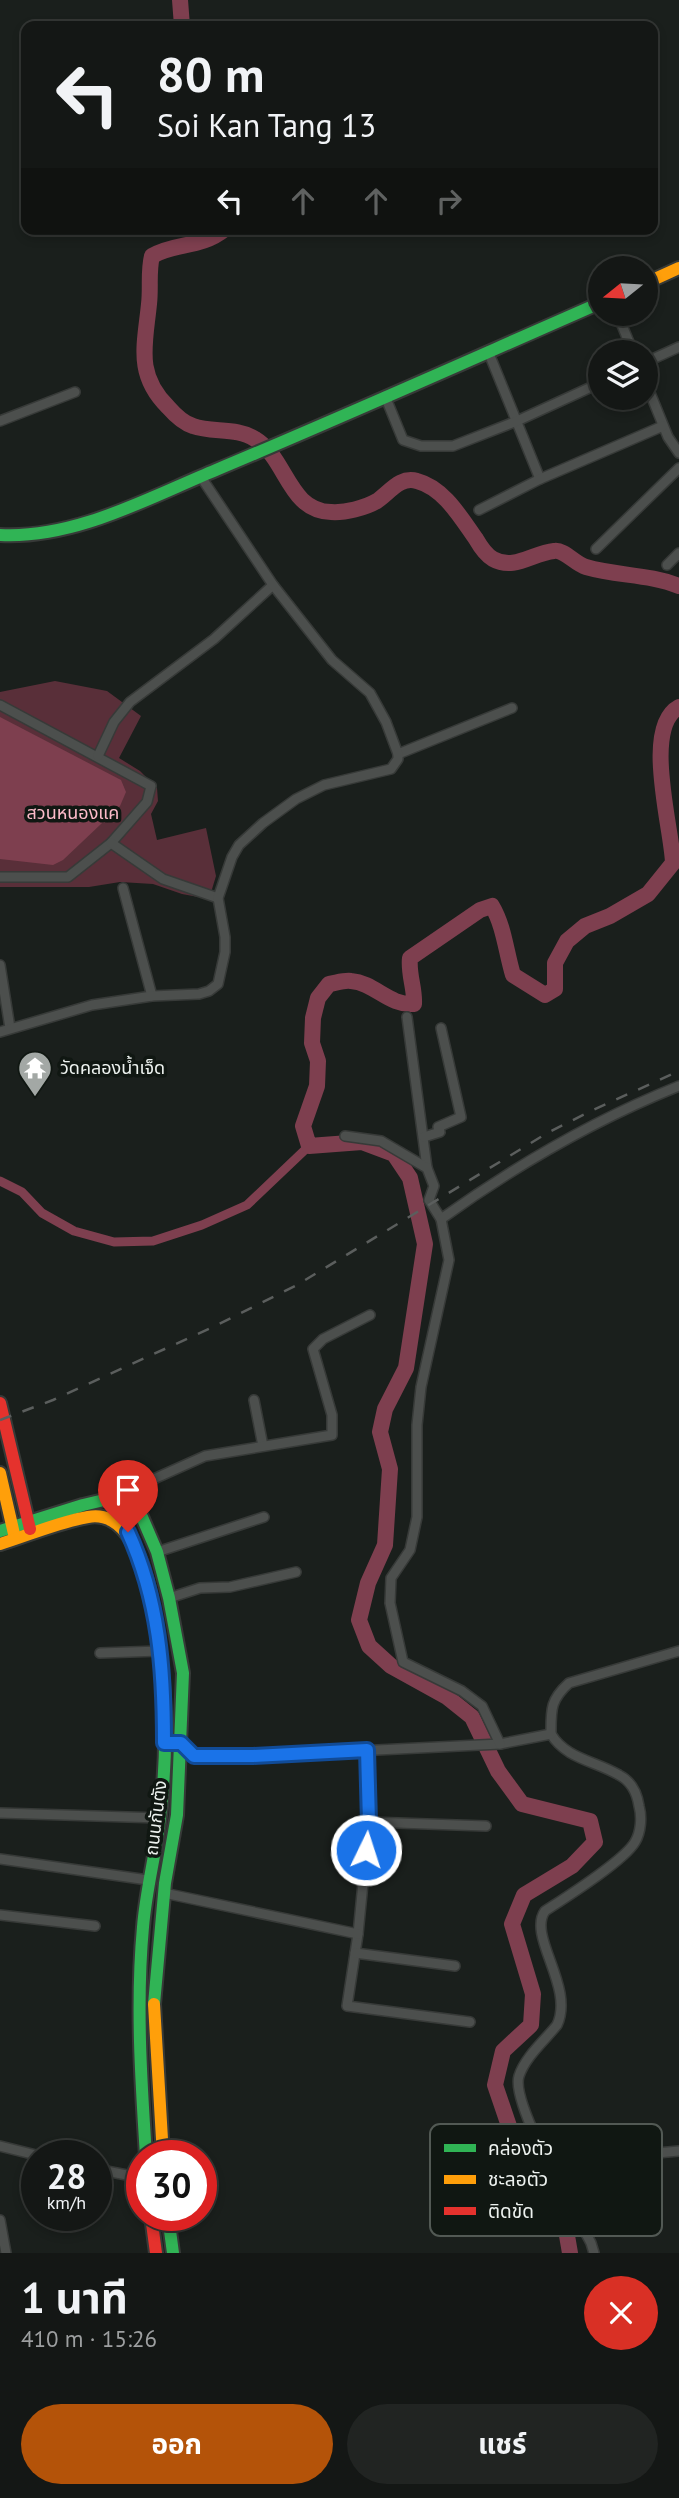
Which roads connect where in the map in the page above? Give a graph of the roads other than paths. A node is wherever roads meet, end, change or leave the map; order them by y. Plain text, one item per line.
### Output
1 (679, 268) edge
2 (658, 278) edge
3 (588, 308) edge
4 (679, 347) edge
5 (488, 351) junction
6 (658, 357) edge
7 (588, 388) edge
8 (75, 392) dead end
9 (385, 396) junction
10 (657, 410) edge
11 (0, 421) edge
12 (517, 421) junction
13 (663, 426) junction
14 (679, 453) edge
15 (679, 468) edge
16 (201, 477) junction
17 (540, 479) junction
18 (479, 510) dead end
19 (0, 535) edge
20 (596, 549) dead end
21 (679, 553) edge
22 (667, 565) dead end
23 (273, 585) junction
24 (0, 705) edge
25 (512, 709) dead end
26 (398, 754) junction
27 (97, 756) junction
28 (111, 843) junction
29 (0, 877) edge
30 (123, 888) dead end
31 (218, 898) junction
32 (0, 965) edge
33 (152, 996) junction
34 (407, 1017) dead end
35 (441, 1027) dead end
36 (10, 1028) junction
37 (0, 1032) edge
38 (679, 1086) edge
39 (345, 1136) dead end
40 (424, 1138) junction
41 (427, 1168) junction
42 (441, 1219) junction
43 (370, 1315) dead end
44 (254, 1401) dead end
45 (0, 1404) edge
46 (263, 1446) junction
47 (0, 1473) edge
48 (123, 1500) junction
49 (264, 1517) dead end
50 (29, 1528) junction
51 (9, 1532) edge
52 (0, 1544) edge
53 (157, 1552) junction
54 (296, 1572) dead end
55 (169, 1598) junction
56 (152, 1601) junction
57 (160, 1651) junction
58 (679, 1651) edge
59 (100, 1653) dead end
60 (551, 1734) junction
61 (164, 1743) junction
62 (181, 1743) junction
63 (500, 1744) junction
64 (367, 1750) junction
65 (0, 1813) edge
66 (160, 1818) junction
67 (369, 1822) junction
68 (486, 1826) dead end
69 (0, 1859) edge
70 (148, 1880) junction
71 (164, 1888) junction
72 (0, 1915) edge
73 (95, 1926) dead end
74 (358, 1934) junction
75 (355, 1953) junction
76 (455, 1966) dead end
77 (470, 2022) dead end
78 (157, 2057) junction
79 (141, 2058) junction
80 (531, 2124) edge
81 (145, 2140) edge
82 (162, 2140) edge
83 (0, 2146) edge
84 (21, 2151) edge
85 (0, 2220) edge
86 (153, 2231) edge
87 (170, 2231) edge
88 (587, 2236) edge
89 (6, 2253) edge
90 (156, 2253) edge
91 (173, 2253) edge
92 (594, 2253) edge

1 - 2 main road
3 - 5 main road
4 - 6 street
5 - 9 main road
5 - 12 street
7 - 12 street
8 - 11 street
9 - 12 street
9 - 16 main road
10 - 13 street
12 - 17 street
13 - 14 street
13 - 17 street
15 - 20 street
16 - 19 main road
16 - 23 street
17 - 18 street
21 - 22 street
23 - 26 street
23 - 27 street
24 - 27 street
25 - 26 street
26 - 31 street
27 - 28 street
28 - 29 street
28 - 31 street
30 - 33 street
31 - 33 street
32 - 36 street
33 - 36 street
34 - 40 street
35 - 40 street
36 - 37 street
38 - 42 street
39 - 41 street
40 - 41 street
41 - 42 street
42 - 63 street
43 - 46 street
44 - 46 street
45 - 50 main road
46 - 48 street
47 - 51 main road
48 - 50 main road, ถนนกันตัง
48 - 53 main road, ถนนกันตัง
49 - 53 street
50 - 51 main road, ถนนกันตัง
50 - 56 main road, ถนนกันตัง
51 - 52 main road, ถนนกันตัง
53 - 55 main road, ถนนกันตัง
54 - 55 street
55 - 56 main road
55 - 62 main road, ถนนกันตัง
56 - 57 main road, ถนนกันตัง
57 - 59 street
57 - 61 main road, ถนนกันตัง
58 - 60 street
60 - 63 street
60 - 80 street
61 - 62 main road
61 - 66 main road, ถนนกันตัง
62 - 64 street
62 - 71 main road, ถนนกันตัง
63 - 64 street
64 - 67 street
65 - 66 street
66 - 70 main road, ถนนกันตัง
67 - 68 street
67 - 74 street
69 - 70 street
70 - 71 main road
70 - 79 main road, ถนนกันตัง
71 - 74 street
71 - 78 main road, ถนนกันตัง
72 - 73 street
74 - 75 street
75 - 76 street
75 - 77 street
78 - 79 main road
78 - 82 main road, ถนนกันตัง
79 - 81 main road, ถนนกันตัง
83 - 84 street
85 - 89 street
86 - 90 main road
87 - 91 main road
88 - 92 street

